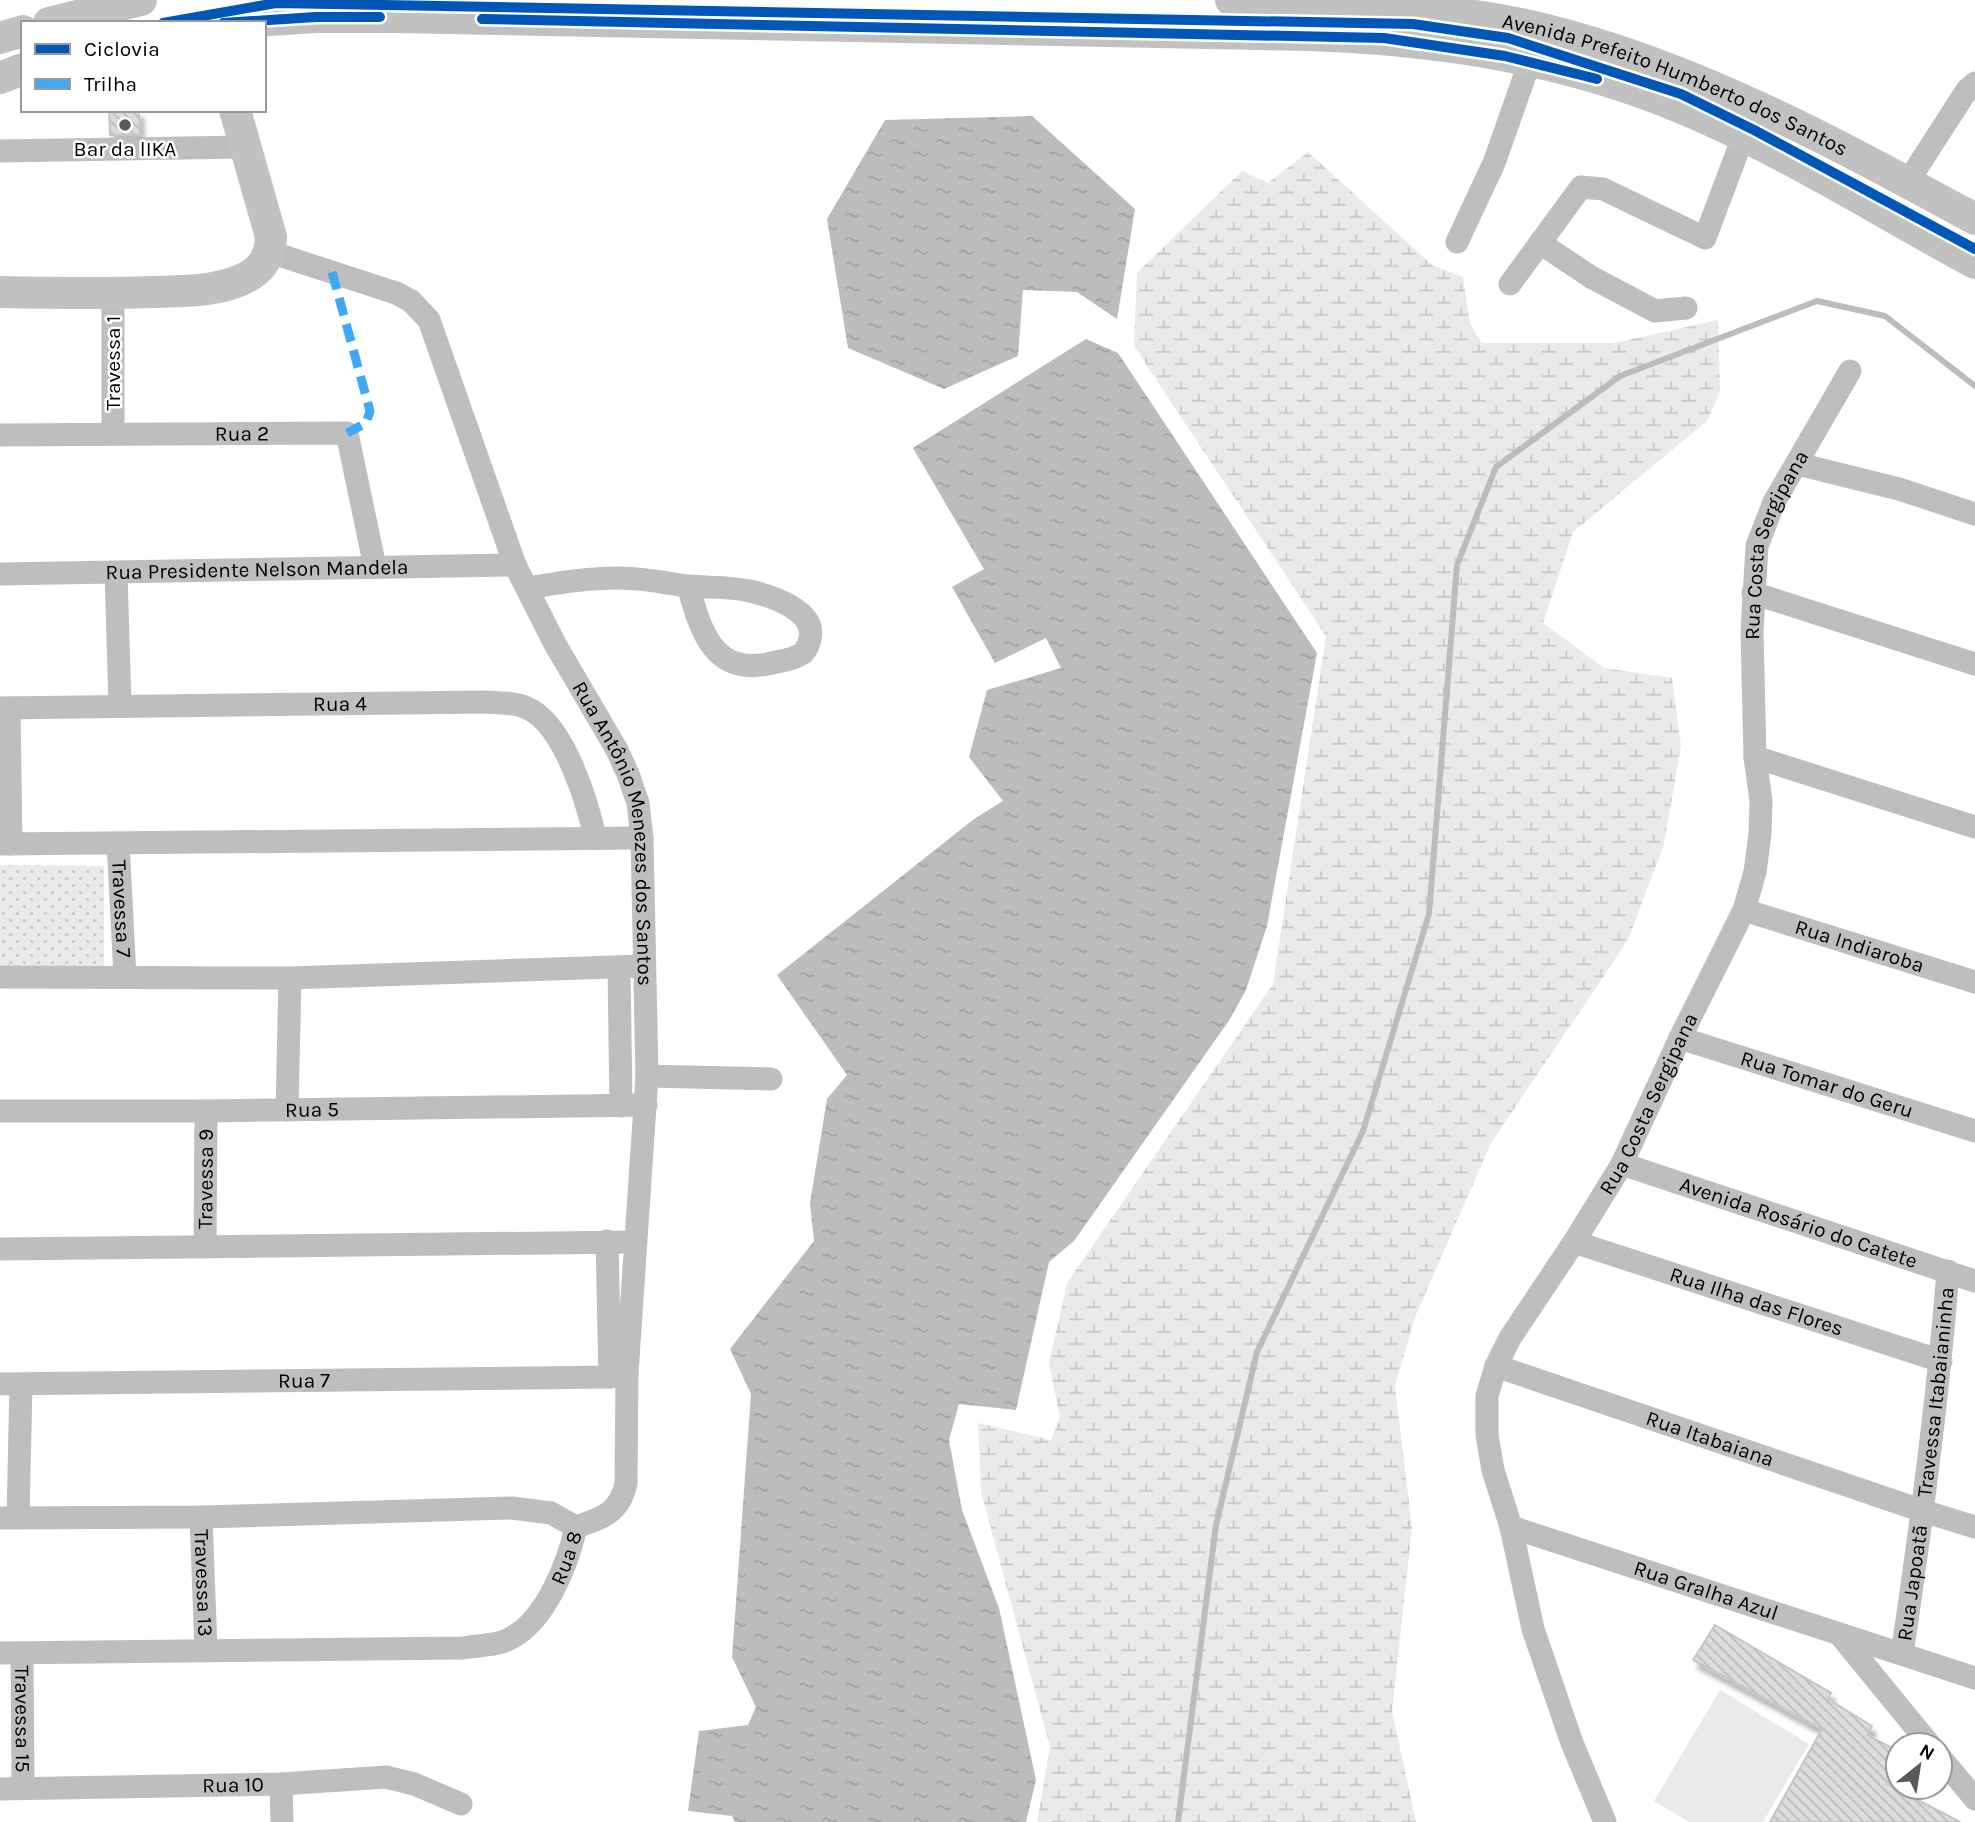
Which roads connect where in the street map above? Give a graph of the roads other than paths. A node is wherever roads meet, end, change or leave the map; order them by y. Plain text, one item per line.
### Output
1 (141, 0) edge
2 (1231, 0) edge
3 (619, 11) edge
4 (56, 21) edge
5 (252, 21) edge
6 (21, 32) edge
7 (0, 38) edge
8 (1530, 61) junction
9 (21, 70) edge
10 (0, 78) edge
11 (1975, 83) edge
12 (235, 112) edge
13 (1743, 137) junction
14 (244, 147) junction
15 (0, 151) edge
16 (1908, 183) junction
17 (1975, 219) edge
18 (1457, 242) dead end
19 (1540, 243) junction
20 (270, 252) junction
21 (1975, 263) edge
22 (1510, 284) dead end
23 (0, 292) edge
24 (113, 293) junction
25 (1686, 308) dead end
26 (1850, 371) dead end
27 (113, 433) junction
28 (0, 435) edge
29 (1797, 464) junction
30 (1975, 514) edge
31 (515, 565) junction
32 (375, 566) junction
33 (116, 573) junction
34 (0, 574) edge
35 (688, 586) junction
36 (528, 588) junction
37 (1753, 593) junction
38 (1975, 664) edge
39 (120, 705) junction
40 (4, 708) edge
41 (1755, 757) junction
42 (1975, 827) edge
43 (595, 837) junction
44 (642, 838) junction
45 (118, 843) junction
46 (5, 844) edge
47 (1744, 910) junction
48 (643, 966) junction
49 (619, 967) junction
50 (125, 975) junction
51 (0, 976) edge
52 (290, 978) junction
53 (1975, 982) edge
54 (1680, 1038) junction
55 (647, 1076) junction
56 (771, 1079) dead end
57 (646, 1105) junction
58 (621, 1106) junction
59 (287, 1110) junction
60 (0, 1111) edge
61 (206, 1111) junction
62 (1975, 1131) edge
63 (1622, 1164) junction
64 (607, 1241) junction
65 (634, 1242) junction
66 (1574, 1242) junction
67 (205, 1247) junction
68 (0, 1249) edge
69 (1948, 1271) junction
70 (1975, 1280) edge
71 (1941, 1361) junction
72 (1496, 1366) junction
73 (618, 1375) junction
74 (11, 1384) edge
75 (1923, 1511) junction
76 (9, 1517) edge
77 (201, 1517) junction
78 (1972, 1524) edge
79 (576, 1527) junction
80 (1511, 1527) junction
81 (1840, 1635) junction
82 (206, 1650) junction
83 (11, 1653) edge
84 (1902, 1654) junction
85 (1975, 1678) edge
86 (1919, 1731) edge
87 (1954, 1774) edge
88 (281, 1784) junction
89 (0, 1788) edge
90 (23, 1788) junction
91 (1975, 1799) edge
92 (461, 1804) dead end
93 (282, 1822) edge
94 (1605, 1822) edge

1 - 4 street
2 - 16 street, Avenida Prefeito Humberto dos Santos
3 - 5 street, Avenida Prefeito Humberto dos Santos
3 - 8 street, Avenida Prefeito Humberto dos Santos
6 - 7 street
8 - 13 street, Avenida Prefeito Humberto dos Santos
8 - 18 street
9 - 10 street
11 - 16 street
12 - 14 street
13 - 19 street
13 - 21 street, Avenida Prefeito Humberto dos Santos
14 - 15 street
14 - 20 street
16 - 17 street, Avenida Prefeito Humberto dos Santos
19 - 22 street
19 - 25 street
20 - 24 street
20 - 31 street, Rua Antônio Menezes dos Santos
23 - 24 street
24 - 27 street, Travessa 1
26 - 29 street, Rua Costa Sergipana
27 - 28 street, Rua 2
27 - 32 street, Rua 2
29 - 30 street
29 - 37 street, Rua Costa Sergipana
31 - 32 street, Rua Presidente Nelson Mandela
31 - 36 street, Rua Antônio Menezes dos Santos
32 - 33 street, Rua Presidente Nelson Mandela
33 - 34 street, Rua Presidente Nelson Mandela
33 - 39 street
35 - 35 street
35 - 36 street
36 - 44 street, Rua Antônio Menezes dos Santos
37 - 38 street
37 - 41 street, Rua Costa Sergipana
39 - 40 street, Rua 4
39 - 43 street, Rua 4
40 - 46 street
41 - 42 street
41 - 47 street, Rua Costa Sergipana
43 - 44 street
43 - 45 street
44 - 48 street, Rua Antônio Menezes dos Santos
45 - 46 street
45 - 50 street, Travessa 7
47 - 53 street, Rua Indiaroba
47 - 54 street, Rua Costa Sergipana
48 - 49 street
48 - 55 street, Rua Antônio Menezes dos Santos
49 - 52 street
49 - 58 street
50 - 51 street
50 - 52 street
52 - 59 street
54 - 62 street, Rua Tomar do Geru
54 - 63 street, Rua Costa Sergipana
55 - 56 street
55 - 57 street, Rua Antônio Menezes dos Santos
57 - 58 street, Rua 5
57 - 65 street, Rua Antônio Menezes dos Santos
58 - 59 street, Rua 5
59 - 61 street, Rua 5
60 - 61 street, Rua 5
61 - 67 street, Travessa 9
63 - 66 street, Rua Costa Sergipana
63 - 69 street, Avenida Rosário do Catete
64 - 65 street
64 - 67 street
64 - 73 street
65 - 73 street, Rua Antônio Menezes dos Santos
66 - 71 street, Rua Ilha das Flores
66 - 72 street, Rua Costa Sergipana
67 - 68 street
69 - 70 street, Avenida Rosário do Catete
69 - 71 street, Travessa Itabaianinha
71 - 75 street, Travessa Itabaianinha
72 - 75 street, Rua Itabaiana
72 - 80 street, Rua Costa Sergipana
73 - 74 street, Rua 7
73 - 79 street, Rua Antônio Menezes dos Santos
74 - 76 street
75 - 78 street, Rua Itabaiana
75 - 84 street, Rua Japoatã
76 - 77 street, Rua 8
77 - 79 street, Rua 8
77 - 82 street, Travessa 13
79 - 82 street, Rua 8
80 - 81 street, Rua Gralha Azul
80 - 94 street, Rua Costa Sergipana
81 - 84 street, Rua Gralha Azul
81 - 86 street
82 - 83 street, Rua 8
83 - 90 street, Travessa 15
84 - 85 street, Rua Gralha Azul
87 - 91 street
88 - 90 street, Rua 10
88 - 92 street, Rua 10
88 - 93 street
89 - 90 street, Rua 10

